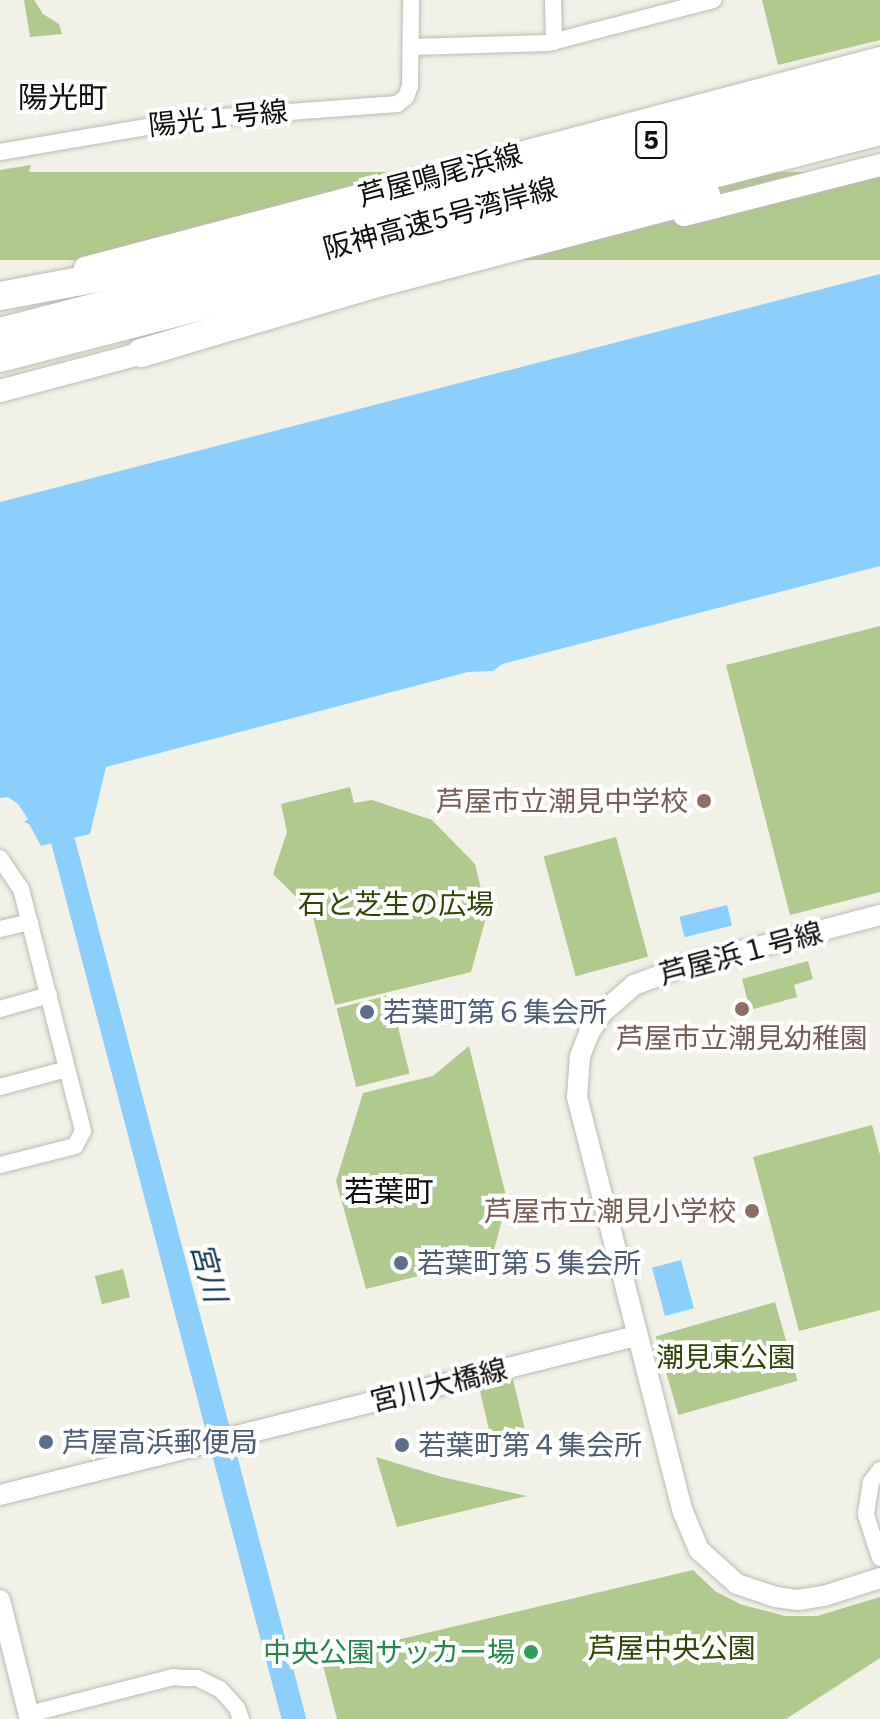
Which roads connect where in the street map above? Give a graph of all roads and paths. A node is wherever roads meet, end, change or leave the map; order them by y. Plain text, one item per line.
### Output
1 (411, 0) edge
2 (553, 0) edge
3 (713, 0) edge
4 (554, 42) junction
5 (411, 47) junction
6 (880, 58) edge
7 (880, 70) edge
8 (880, 82) edge
9 (880, 104) edge
10 (705, 106) junction
11 (880, 131) edge
12 (0, 152) edge
13 (875, 162) edge
14 (0, 293) edge
15 (0, 332) edge
16 (141, 353) junction
17 (0, 358) edge
18 (0, 391) edge
19 (0, 858) edge
20 (880, 915) edge
21 (30, 922) junction
22 (0, 929) edge
23 (49, 995) junction
24 (0, 1009) edge
25 (67, 1069) junction
26 (0, 1087) edge
27 (0, 1165) edge
28 (636, 1336) junction
29 (880, 1470) edge
30 (0, 1495) edge
31 (880, 1558) edge
32 (880, 1578) edge
33 (0, 1600) edge
34 (29, 1716) edge
35 (241, 1719) edge

1 - 5 street
2 - 4 street
3 - 4 street
4 - 5 street
5 - 12 street, 陽光１号線
6 - 10 main road, 芦屋鳴尾浜線
7 - 10 main road
8 - 14 highway, 5
9 - 15 highway, 阪神高速5号湾岸線 / 5
10 - 14 main road, 芦屋鳴尾浜線
11 - 17 highway, 阪神高速5号湾岸線 / 5
13 - 16 main road
13 - 16 highway
16 - 18 main road
19 - 21 street
20 - 28 street, 芦屋浜１号線
21 - 22 street
21 - 23 street
23 - 24 street
23 - 25 street
25 - 26 street
25 - 27 street
28 - 30 street, 宮川大橋線
28 - 32 street, 芦屋浜１号線
29 - 31 street
33 - 34 street
34 - 35 street

